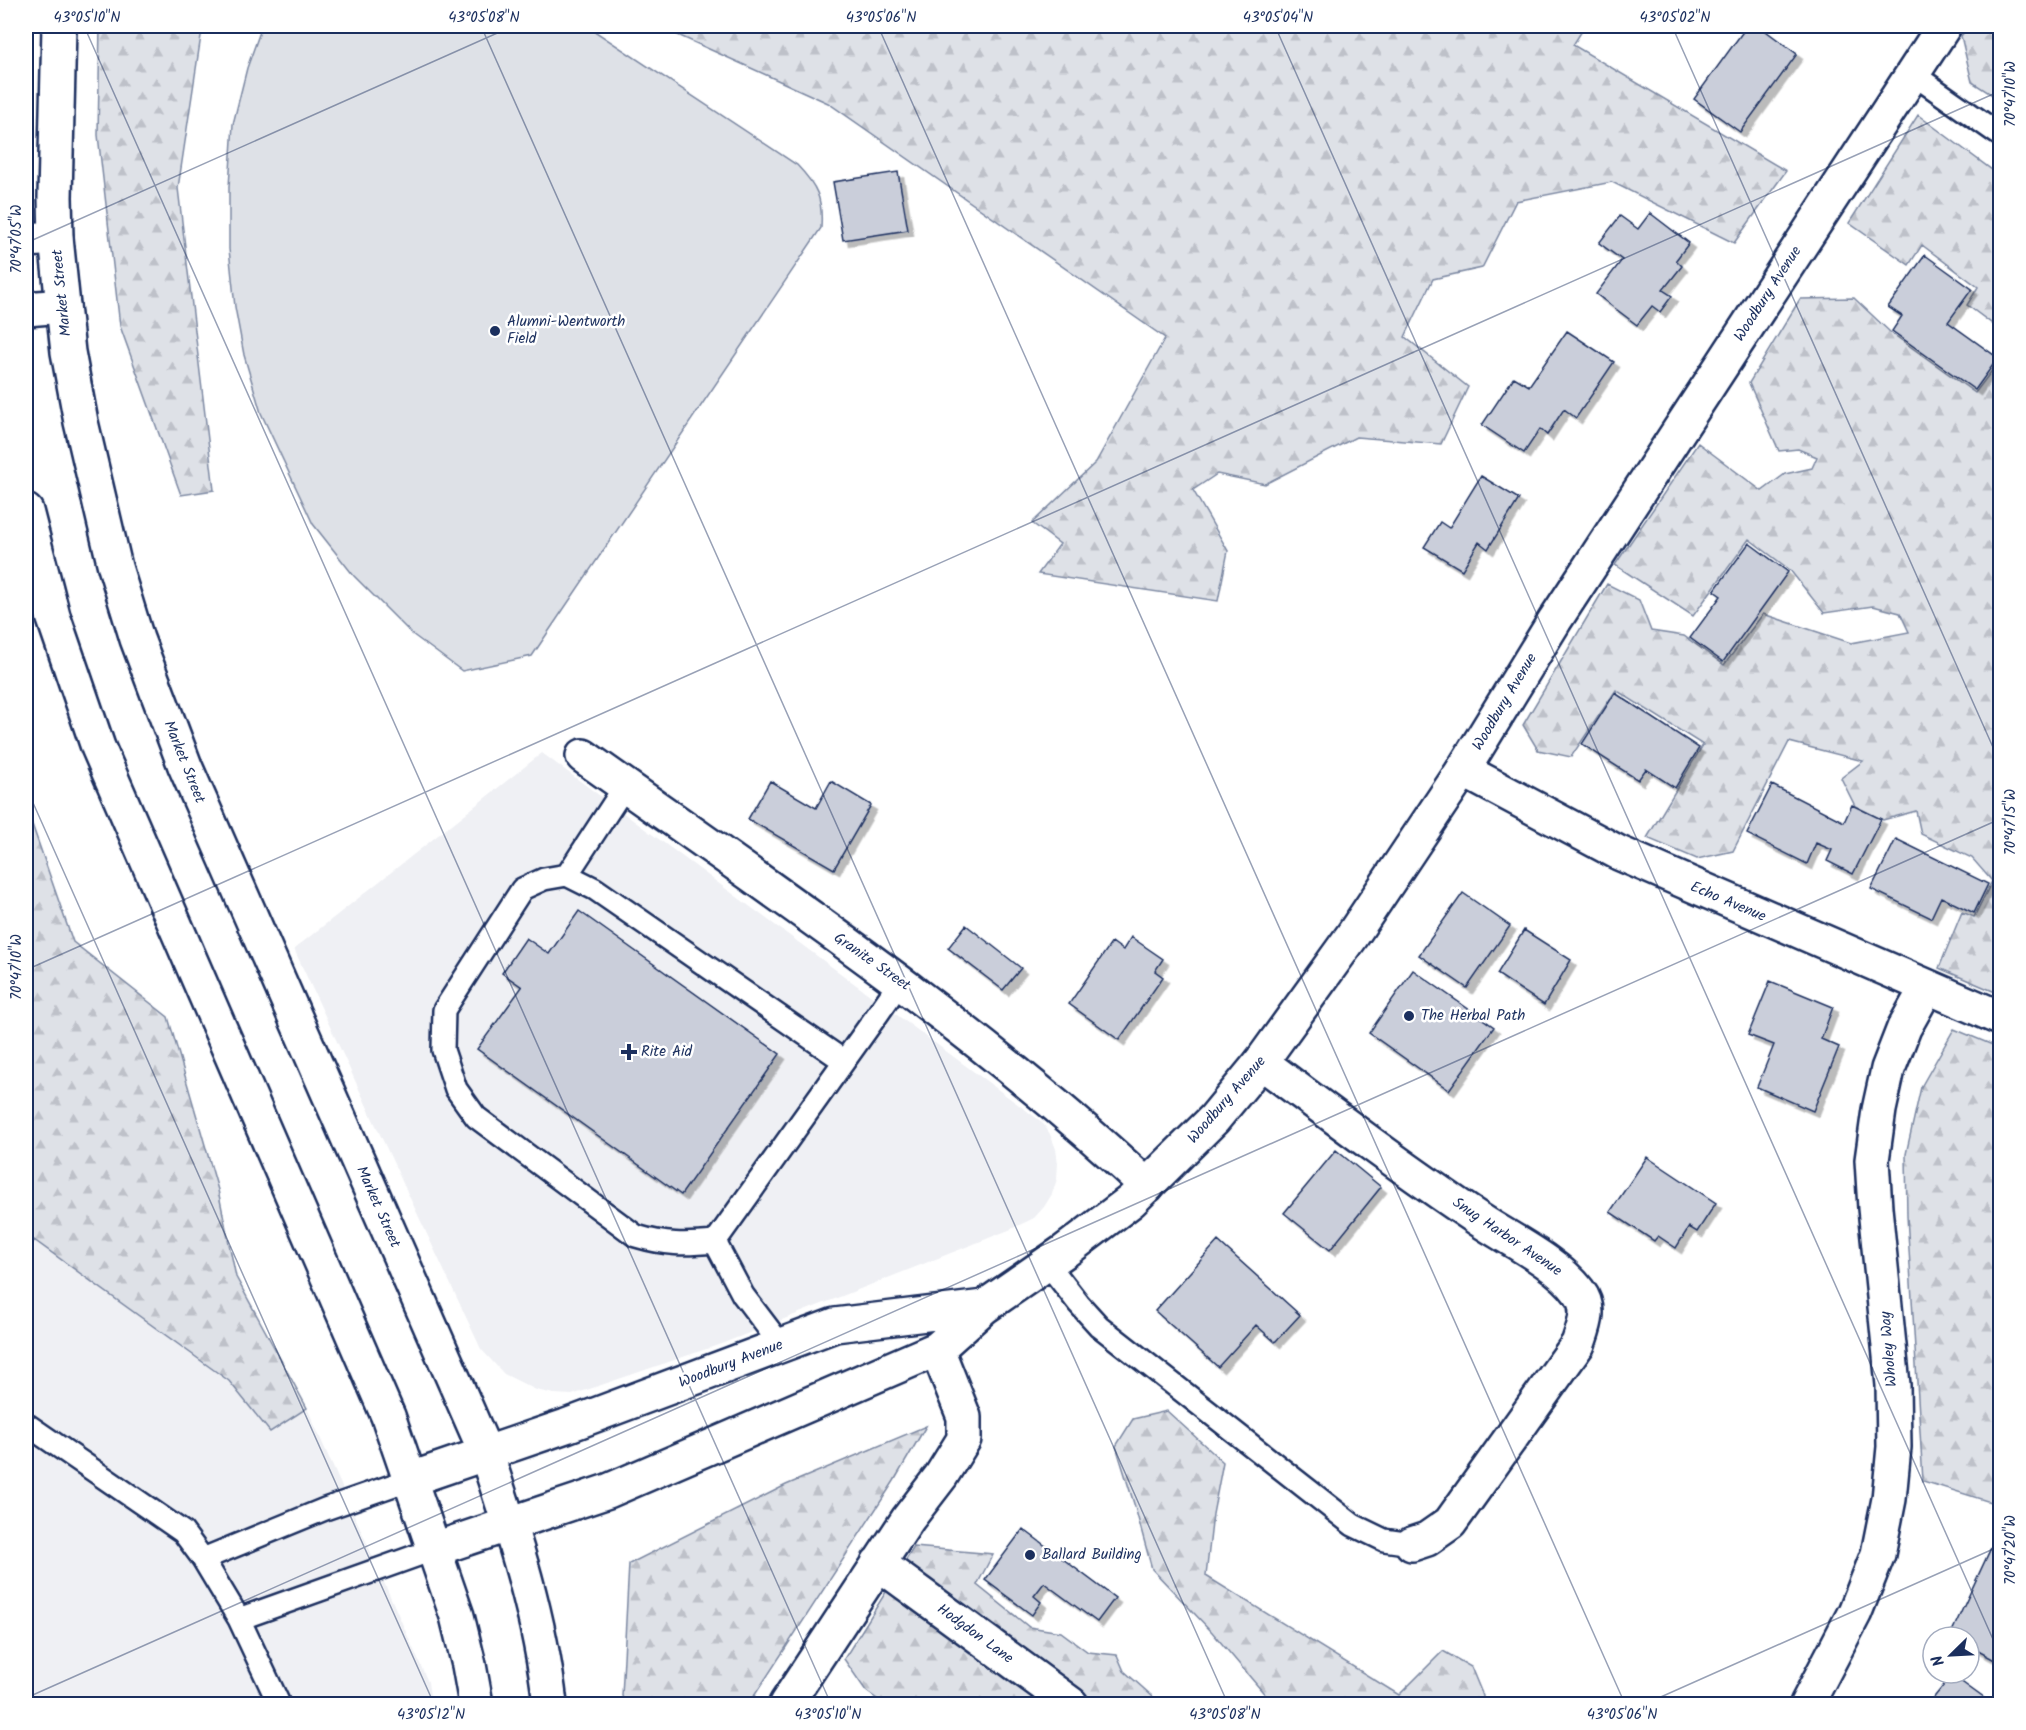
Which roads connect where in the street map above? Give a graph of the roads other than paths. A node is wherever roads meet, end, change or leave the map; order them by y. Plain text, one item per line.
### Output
1 (59, 26) edge
2 (1944, 26) edge
3 (1913, 74) junction
4 (2001, 135) edge
5 (41, 239) edge
6 (63, 306) junction
7 (26, 309) edge
8 (26, 511) edge
9 (583, 756) dead end
10 (1463, 770) junction
11 (625, 786) junction
12 (567, 875) junction
13 (900, 982) junction
14 (1927, 987) junction
15 (2001, 1018) edge
16 (844, 1061) junction
17 (1261, 1062) junction
18 (1147, 1186) junction
19 (714, 1242) junction
20 (1048, 1264) junction
21 (984, 1307) junction
22 (781, 1345) junction
23 (937, 1349) junction
24 (26, 1424) edge
25 (486, 1453) junction
26 (411, 1479) junction
27 (510, 1524) junction
28 (1412, 1544) joint
29 (435, 1549) junction
30 (202, 1559) junction
31 (878, 1563) junction
32 (238, 1619) junction
33 (279, 1704) edge
34 (476, 1704) edge
35 (550, 1704) edge
36 (786, 1704) edge
37 (1071, 1704) edge
38 (1807, 1704) edge

1 - 5 street, Market Street
2 - 3 street, Woodbury Avenue
3 - 4 lane
3 - 10 street, Woodbury Avenue
5 - 6 street, Market Street
6 - 7 street
6 - 25 street, Market Street
8 - 26 street
9 - 11 street, Granite Street
10 - 14 street, Echo Avenue
10 - 17 street, Woodbury Avenue
11 - 12 lane
11 - 13 street, Granite Street
12 - 16 lane
12 - 19 lane
13 - 16 lane
13 - 18 street, Granite Street
14 - 15 street, Echo Avenue
14 - 38 street, Wholey Way
16 - 19 lane
17 - 18 street, Woodbury Avenue
17 - 28 street, Snug Harbor Avenue
18 - 20 street, Woodbury Avenue
19 - 22 lane
20 - 21 street, Woodbury Avenue
20 - 28 lane
21 - 22 street, Woodbury Avenue
21 - 23 street, Woodbury Avenue
22 - 25 street, Woodbury Avenue
23 - 27 street, Woodbury Avenue
23 - 31 street
24 - 30 lane
25 - 26 street, Woodbury Avenue
25 - 27 street
26 - 29 street
26 - 30 lane
27 - 29 street, Woodbury Avenue
27 - 35 street
29 - 32 lane
29 - 34 street
30 - 32 lane
31 - 36 street
31 - 37 street, Hodgdon Lane
32 - 33 lane

